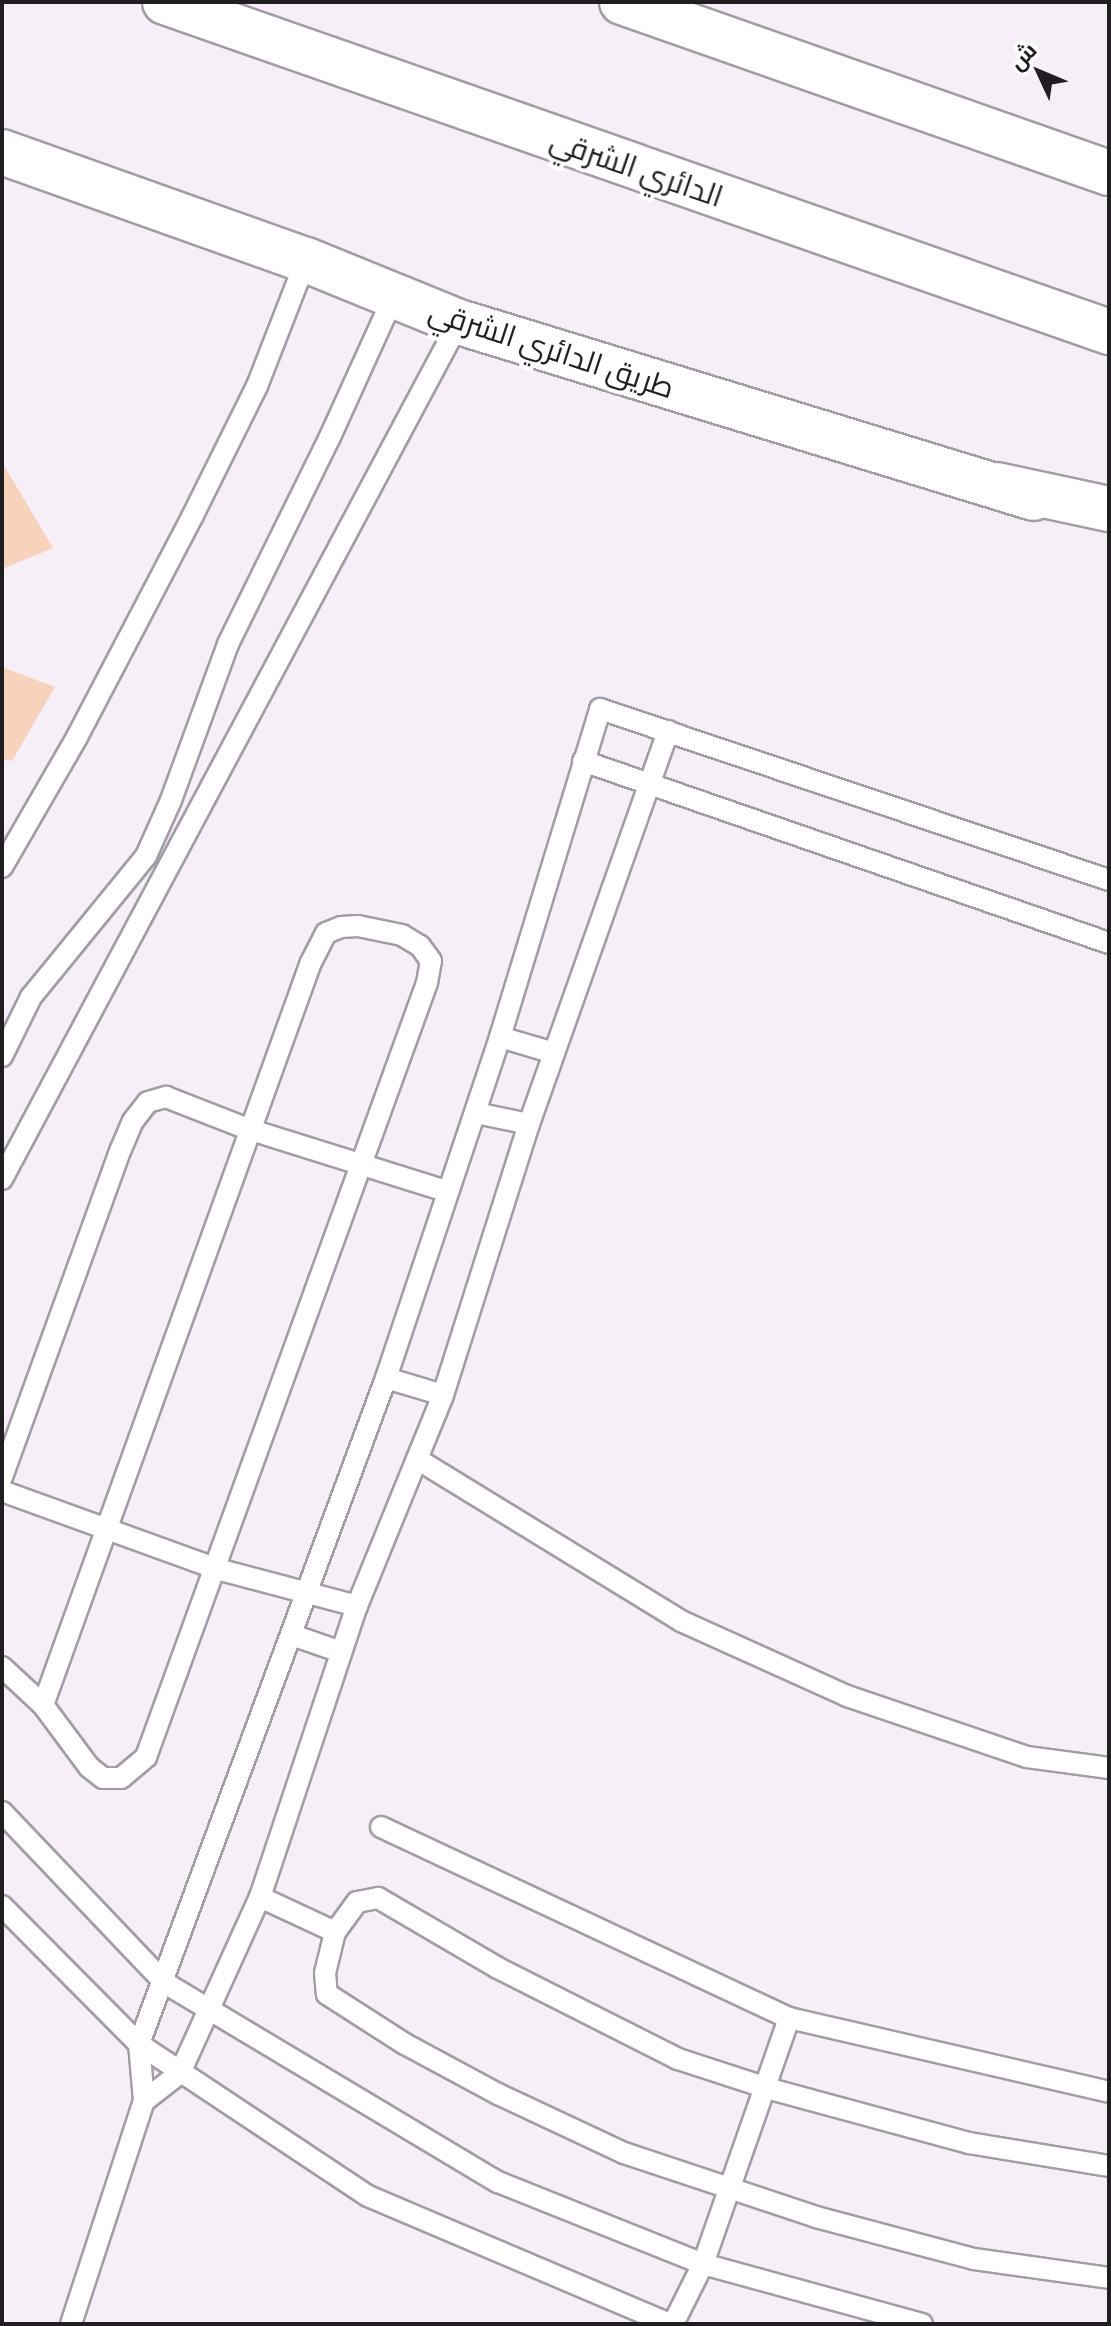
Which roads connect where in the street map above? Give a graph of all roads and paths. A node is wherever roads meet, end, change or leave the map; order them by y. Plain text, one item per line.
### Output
1 (165, 2) edge
2 (622, 2) edge
3 (2, 152) edge
4 (1109, 173) edge
5 (306, 260) junction
6 (394, 296) junction
7 (459, 322) junction
8 (1109, 332) edge
9 (997, 485) junction
10 (1109, 509) edge
11 (1109, 523) edge
12 (668, 731) junction
13 (583, 761) junction
14 (650, 784) junction
15 (2, 867) edge
16 (1109, 880) edge
17 (1109, 943) edge
18 (500, 1037) junction
19 (554, 1053) junction
20 (2, 1056) edge
21 (476, 1113) junction
22 (529, 1124) junction
23 (248, 1129) junction
24 (364, 1163) junction
25 (2, 1179) edge
26 (446, 1191) junction
27 (386, 1378) junction
28 (443, 1395) junction
29 (417, 1459) junction
30 (2, 1477) edge
31 (2, 1491) edge
32 (105, 1529) junction
33 (217, 1569) junction
34 (304, 1593) junction
35 (357, 1606) junction
36 (292, 1635) junction
37 (341, 1652) junction
38 (2, 1667) edge
39 (43, 1705) junction
40 (1109, 1768) edge
41 (2, 1812) edge
42 (381, 1827) dead end
43 (260, 1897) junction
44 (2, 1906) edge
45 (335, 1932) junction
46 (165, 1983) junction
47 (210, 2012) junction
48 (789, 2018) junction
49 (139, 2044) junction
50 (180, 2073) junction
51 (767, 2088) junction
52 (1109, 2092) edge
53 (144, 2101) junction
54 (1109, 2166) edge
55 (729, 2190) junction
56 (703, 2264) junction
57 (1109, 2278) edge
58 (71, 2324) edge
59 (671, 2324) edge
60 (922, 2324) edge

1 - 8 main road, الدائري الشرقي
2 - 4 main road
3 - 5 main road, طريق الدائري الشرقي
5 - 6 main road, طريق الدائري الشرقي
5 - 15 lane
6 - 7 main road, طريق الدائري الشرقي
6 - 20 lane
7 - 9 main road, طريق الدائري الشرقي
7 - 25 lane
9 - 10 main road
9 - 11 main road, طريق الدائري الشرقي
12 - 13 lane
12 - 14 lane
12 - 16 lane
13 - 14 lane
13 - 18 lane
14 - 17 lane
14 - 19 lane
18 - 19 lane
18 - 21 lane
19 - 22 lane
21 - 22 lane
21 - 26 lane
22 - 28 lane
23 - 24 lane
23 - 24 lane
23 - 30 lane
23 - 32 lane
24 - 26 lane
24 - 33 lane
26 - 27 lane
27 - 28 lane
27 - 34 lane
28 - 29 lane
29 - 35 lane
29 - 40 lane
31 - 32 lane
32 - 33 lane
32 - 39 lane
33 - 34 lane
33 - 39 lane
34 - 35 lane
34 - 36 lane
35 - 37 lane
36 - 37 lane
36 - 46 lane
37 - 43 lane
38 - 39 lane
41 - 46 lane
42 - 48 lane
43 - 45 lane
43 - 47 lane
44 - 49 lane
45 - 51 lane
45 - 55 lane
46 - 47 lane
46 - 49 lane
47 - 50 lane
47 - 56 lane
48 - 51 lane
48 - 52 lane
49 - 50 lane
49 - 53 lane
50 - 53 lane
50 - 59 lane
51 - 54 lane
51 - 55 lane
53 - 58 lane
55 - 56 lane
55 - 57 lane
56 - 59 lane
56 - 60 lane

